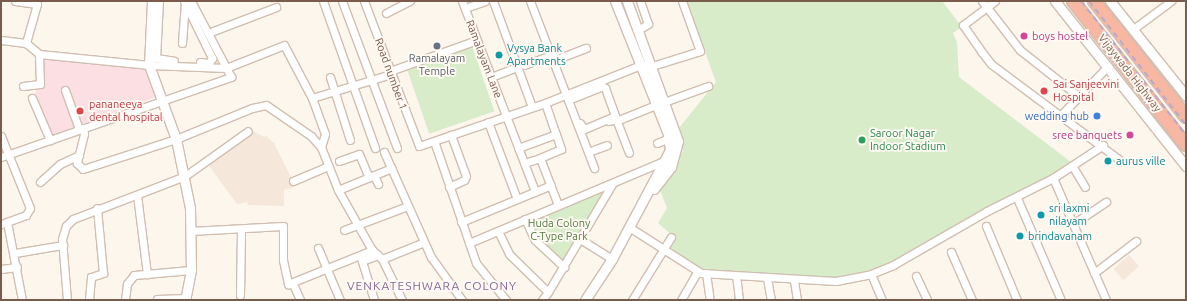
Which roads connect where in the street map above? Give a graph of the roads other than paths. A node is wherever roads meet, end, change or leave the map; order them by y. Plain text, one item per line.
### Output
1 (15, 1) edge
2 (152, 1) edge
3 (159, 1) edge
4 (187, 1) edge
5 (323, 1) edge
6 (342, 1) edge
7 (364, 1) edge
8 (410, 1) edge
9 (462, 1) edge
10 (485, 1) edge
11 (494, 1) edge
12 (530, 1) edge
13 (615, 1) edge
14 (627, 1) edge
15 (640, 1) edge
16 (682, 1) edge
17 (995, 1) edge
18 (1055, 1) edge
19 (1073, 1) edge
20 (1094, 1) edge
21 (1110, 1) edge
22 (1171, 1) edge
23 (37, 3) edge
24 (984, 4) edge
25 (276, 7) dead end
26 (465, 8) junction
27 (386, 13) dead end
28 (156, 26) junction
29 (638, 30) junction
30 (1132, 30) junction
31 (208, 33) junction
32 (1, 40) edge
33 (477, 40) junction
34 (548, 40) junction
35 (26, 42) junction
36 (182, 43) dead end
37 (586, 48) dead end
38 (39, 54) junction
39 (551, 55) junction
40 (1140, 59) junction
41 (150, 65) junction
42 (524, 65) dead end
43 (641, 65) junction
44 (652, 66) junction
45 (1108, 66) junction
46 (226, 68) junction
47 (514, 68) dead end
48 (1126, 69) junction
49 (390, 72) junction
50 (330, 77) dead end
51 (491, 77) junction
52 (372, 80) junction
53 (23, 86) dead end
54 (352, 86) junction
55 (708, 86) dead end
56 (65, 90) dead end
57 (335, 91) junction
58 (1185, 92) edge
59 (1077, 95) junction
60 (32, 98) dead end
61 (312, 98) junction
62 (568, 98) junction
63 (1172, 100) junction
64 (163, 101) junction
65 (545, 103) junction
66 (660, 104) junction
67 (532, 107) junction
68 (506, 116) junction
69 (1186, 117) edge
70 (621, 119) dead end
71 (1062, 119) junction
72 (488, 122) junction
73 (81, 128) junction
74 (248, 131) dead end
75 (580, 132) junction
76 (671, 133) junction
77 (556, 134) junction
78 (451, 135) junction
79 (1, 136) edge
80 (176, 139) junction
81 (50, 140) junction
82 (350, 140) dead end
83 (434, 141) junction
84 (657, 144) dead end
85 (607, 145) dead end
86 (1103, 145) junction
87 (1186, 145) edge
88 (321, 147) junction
89 (375, 148) dead end
90 (397, 148) dead end
91 (518, 148) junction
92 (384, 152) dead end
93 (588, 152) junction
94 (629, 153) dead end
95 (9, 154) junction
96 (79, 155) junction
97 (1, 158) edge
98 (540, 158) junction
99 (666, 160) junction
100 (1120, 160) dead end
101 (339, 161) dead end
102 (524, 163) junction
103 (328, 166) junction
104 (1186, 166) edge
105 (1073, 167) junction
106 (392, 168) junction
107 (594, 168) dead end
108 (365, 175) junction
109 (185, 176) junction
110 (1053, 178) junction
111 (293, 181) dead end
112 (40, 182) dead end
113 (378, 184) dead end
114 (612, 184) junction
115 (551, 185) junction
116 (449, 187) junction
117 (1085, 187) dead end
118 (338, 190) junction
119 (651, 190) junction
120 (535, 191) junction
121 (137, 194) junction
122 (1017, 198) junction
123 (517, 199) junction
124 (1106, 202) dead end
125 (408, 206) junction
126 (558, 206) junction
127 (96, 208) junction
128 (526, 219) junction
129 (461, 222) junction
130 (4, 223) edge
131 (1073, 224) junction
132 (357, 226) junction
133 (986, 226) dead end
134 (629, 227) junction
135 (241, 229) junction
136 (344, 230) dead end
137 (190, 231) junction
138 (498, 231) junction
139 (671, 237) dead end
140 (580, 238) junction
141 (1136, 241) dead end
142 (424, 242) junction
143 (469, 243) junction
144 (63, 245) junction
145 (318, 248) dead end
146 (372, 250) junction
147 (663, 250) junction
148 (951, 252) dead end
149 (15, 253) junction
150 (380, 257) junction
151 (361, 258) junction
152 (612, 259) junction
153 (17, 267) junction
154 (564, 267) junction
155 (1, 269) edge
156 (327, 269) junction
157 (191, 270) junction
158 (697, 272) junction
159 (706, 273) junction
160 (1094, 273) junction
161 (147, 274) junction
162 (871, 274) junction
163 (736, 275) junction
164 (916, 276) dead end
165 (767, 278) junction
166 (794, 281) junction
167 (293, 284) junction
168 (548, 292) junction
169 (240, 295) dead end
170 (157, 299) dead end
171 (186, 299) edge
172 (22, 300) edge
173 (67, 300) edge
174 (89, 300) edge
175 (126, 300) edge
176 (300, 300) edge
177 (340, 300) edge
178 (374, 300) edge
179 (402, 300) edge
180 (462, 300) edge
181 (506, 300) edge
182 (542, 300) edge
183 (585, 300) edge
184 (632, 300) edge
185 (681, 300) edge
186 (710, 300) edge
187 (740, 300) edge
188 (771, 300) edge
189 (797, 300) edge
190 (882, 300) edge
191 (927, 300) edge
192 (972, 300) edge
193 (1017, 300) edge
194 (1061, 300) edge
195 (1106, 300) edge

1 - 23 street
2 - 28 street
3 - 28 street
4 - 28 street
4 - 31 street
4 - 36 street
5 - 54 street
6 - 52 street
7 - 49 street, Road number 1
8 - 27 street
9 - 26 street, Ramalayam Lane
10 - 26 street
11 - 67 street
12 - 34 street
13 - 43 street
14 - 29 street
15 - 29 street
16 - 44 street
17 - 24 street
18 - 45 street
19 - 48 highway, Vijaywada Highway
20 - 40 highway, Vijaywada Highway
21 - 30 street
22 - 30 street
23 - 35 street
24 - 59 street
24 - 71 street
25 - 31 street
26 - 33 street, Ramalayam Lane
28 - 41 street
29 - 44 street
30 - 58 street
31 - 46 street
32 - 35 street
33 - 49 street
33 - 51 street, Ramalayam Lane
34 - 37 street
34 - 39 street
35 - 38 street
38 - 41 street
38 - 53 street
39 - 42 street
39 - 62 street
40 - 48 highway
40 - 63 highway, Vijaywada Highway
41 - 46 street
41 - 64 street
43 - 44 street
43 - 62 street
43 - 66 street
44 - 66 street
45 - 59 street
45 - 104 street
46 - 61 street
46 - 64 street
47 - 51 street
48 - 87 highway, Vijaywada Highway
49 - 52 street
49 - 83 street, Road number 1
50 - 57 street
51 - 68 street, Ramalayam Lane
52 - 54 street
52 - 90 street
54 - 57 street
54 - 89 street
55 - 66 street
56 - 73 street
57 - 61 street
57 - 82 street
58 - 63 street
59 - 71 street
60 - 81 street
61 - 88 street
62 - 62 street
62 - 65 street
62 - 75 street
63 - 69 highway, Vijaywada Highway
64 - 73 street
64 - 80 street
65 - 67 street
65 - 77 street
66 - 70 street
66 - 76 street
67 - 68 street
68 - 72 street
68 - 91 street, Ramalayam Lane
71 - 86 street
72 - 78 street
72 - 123 street
73 - 81 street
73 - 96 street
74 - 109 street
75 - 93 street
75 - 94 street
76 - 84 street
76 - 99 street
76 - 119 street
77 - 91 street
77 - 98 street
78 - 83 street
78 - 116 street
79 - 95 street
80 - 88 street
80 - 96 street
80 - 109 street
81 - 95 street
83 - 116 street
85 - 93 street
86 - 100 street
86 - 105 street
88 - 103 street
91 - 102 street, Ramalayam Lane
92 - 106 street
93 - 107 street
95 - 97 street
95 - 130 street
96 - 112 street
98 - 102 street
98 - 115 street
99 - 114 street
99 - 119 street
101 - 108 street
102 - 120 street, Ramalayam Lane
103 - 111 street
103 - 118 street
105 - 110 street
105 - 117 street
106 - 108 street
106 - 125 street
108 - 113 street
108 - 118 street
109 - 121 street
109 - 137 street
110 - 122 street
110 - 131 street
114 - 126 street
114 - 140 street
115 - 120 street
115 - 126 street
116 - 129 street
118 - 132 street
119 - 134 street
120 - 123 street
121 - 127 street
121 - 161 street
122 - 162 street
122 - 194 street
123 - 129 street
124 - 131 street
125 - 132 street
125 - 142 street
126 - 128 street
127 - 144 street
127 - 174 street
128 - 138 street
128 - 154 street
129 - 143 street
130 - 149 street
131 - 160 street
132 - 136 street
132 - 146 street
133 - 193 street
134 - 147 street
134 - 152 street
135 - 137 street
135 - 167 street
135 - 169 street
137 - 157 street
138 - 143 street
138 - 168 street
139 - 147 street
140 - 152 street
140 - 154 street
141 - 160 street
142 - 150 street
142 - 180 street
143 - 181 street
144 - 149 street
144 - 173 street
145 - 156 street
146 - 150 street
146 - 151 street
147 - 158 street
147 - 184 street
148 - 192 street
149 - 153 street
150 - 151 street
150 - 179 street
151 - 156 street
151 - 178 street
152 - 183 street
153 - 155 street
153 - 172 street
154 - 168 street
156 - 167 street
156 - 177 street
157 - 161 street
157 - 171 street
158 - 159 street
158 - 185 street
159 - 163 street
159 - 186 street
160 - 195 street
161 - 175 street
162 - 166 street
162 - 190 street
163 - 165 street
163 - 187 street
164 - 191 street
165 - 166 street
165 - 188 street
166 - 189 street
167 - 176 street
168 - 182 street
170 - 171 street

